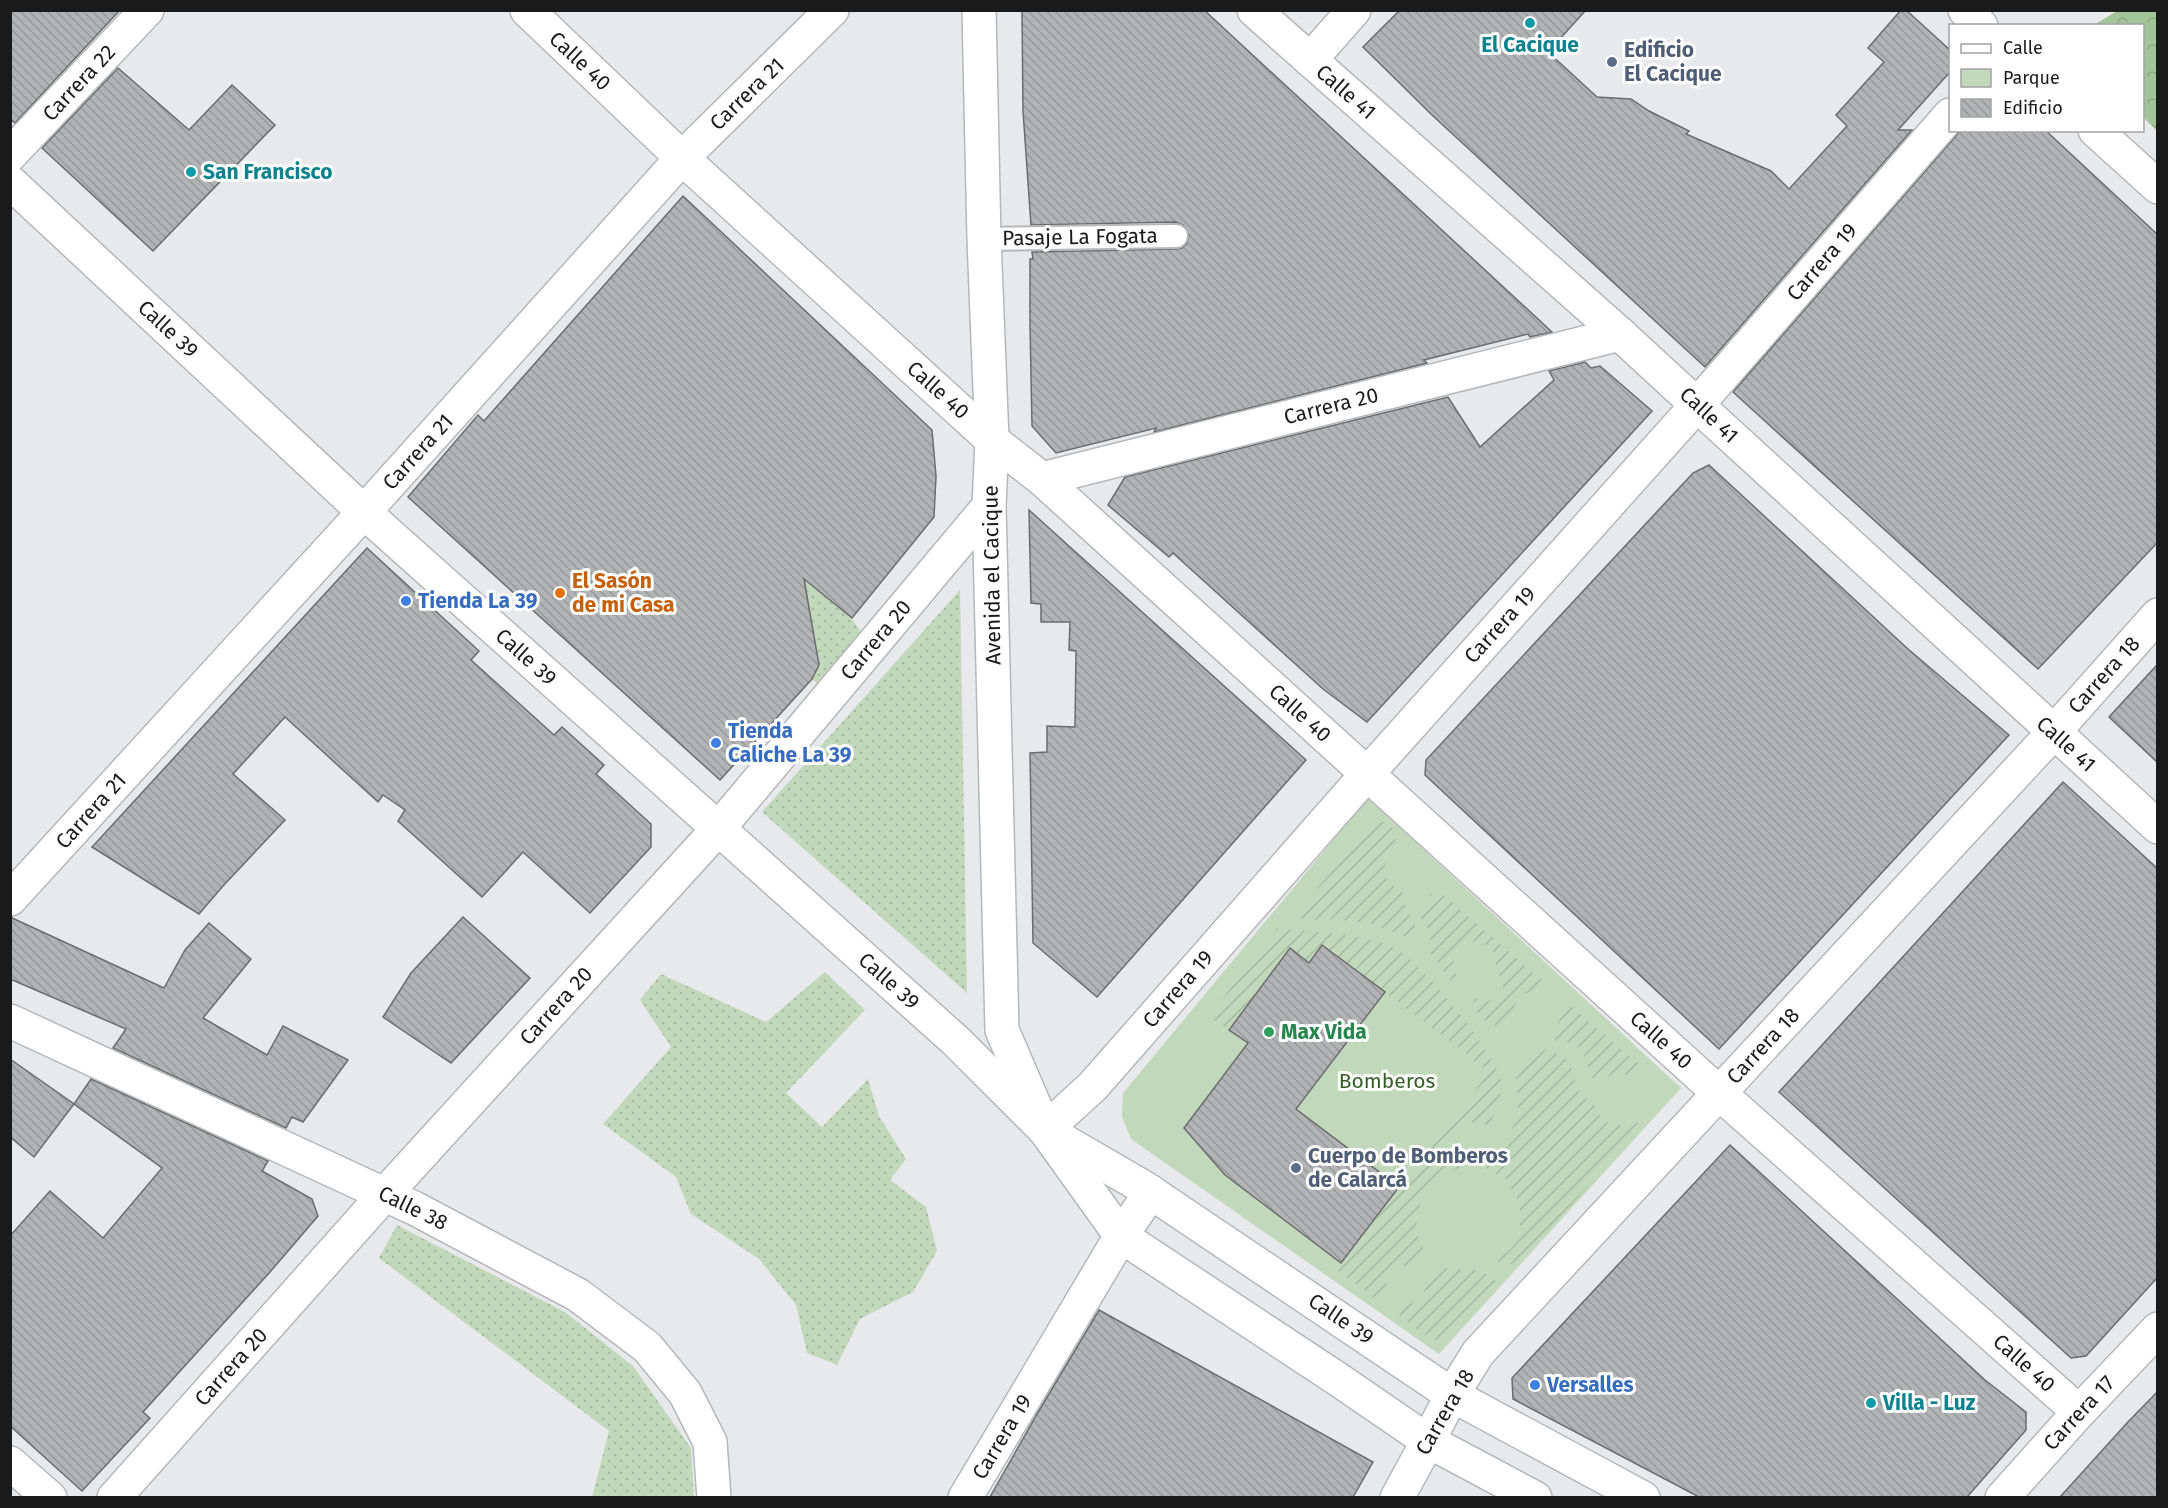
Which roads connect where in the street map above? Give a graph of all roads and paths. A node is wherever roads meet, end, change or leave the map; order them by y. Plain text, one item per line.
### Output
1 (147, 10) edge
2 (527, 10) edge
3 (832, 10) edge
4 (979, 10) edge
5 (1254, 10) edge
6 (1354, 10) edge
7 (1965, 10) edge
8 (1979, 24) edge
9 (1310, 60) junction
10 (1949, 116) edge
11 (2097, 132) edge
12 (10, 155) edge
13 (682, 158) junction
14 (10, 182) edge
15 (2157, 187) edge
16 (1176, 236) dead end
17 (984, 239) junction
18 (1620, 334) junction
19 (1697, 405) junction
20 (992, 440) junction
21 (1042, 479) junction
22 (989, 506) junction
23 (364, 512) junction
24 (2157, 615) edge
25 (2053, 733) junction
26 (1367, 774) junction
27 (2157, 827) edge
28 (718, 829) junction
29 (10, 900) edge
30 (10, 1021) edge
31 (1719, 1093) junction
32 (1044, 1130) junction
33 (1151, 1192) junction
34 (385, 1194) junction
35 (1121, 1236) junction
36 (2157, 1329) edge
37 (1452, 1395) junction
38 (2079, 1412) junction
39 (1428, 1441) junction
40 (10, 1463) edge
41 (50, 1497) edge
42 (114, 1497) edge
43 (714, 1497) edge
44 (966, 1497) edge
45 (1397, 1497) edge
46 (1535, 1497) edge
47 (1643, 1497) edge
48 (2002, 1497) edge

1 - 12 street, Carrera 22
2 - 13 street, Calle 40
3 - 13 street, Carrera 21
4 - 17 street, Avenida el Cacique
5 - 9 street, Calle 41
6 - 9 street
7 - 8 street
9 - 18 street, Calle 41
10 - 19 street, Carrera 19
11 - 15 street
13 - 20 street, Calle 40
13 - 23 street, Carrera 21
14 - 23 street, Calle 39
16 - 17 lane, Pasaje La Fogata
17 - 20 street, Avenida el Cacique
18 - 19 street, Calle 41
18 - 21 street, Carrera 20
19 - 25 street, Calle 41
19 - 26 street, Carrera 19
20 - 21 street, Calle 40
20 - 22 street, Avenida el Cacique
21 - 26 street, Calle 40
22 - 28 street, Carrera 20
22 - 32 street, Avenida el Cacique
23 - 28 street, Calle 39
23 - 29 street, Carrera 21
24 - 25 street, Carrera 18
25 - 27 street, Calle 41
25 - 31 street, Carrera 18
26 - 31 street, Calle 40
26 - 32 street, Carrera 19
28 - 32 street, Calle 39
28 - 34 street, Carrera 20
30 - 34 street, Calle 38
31 - 37 street, Carrera 18
31 - 38 street, Calle 40
32 - 33 street, Calle 39
32 - 35 street, Calle 39
33 - 35 street, Carrera 19
33 - 37 street, Calle 39
34 - 42 street, Carrera 20
34 - 43 street, Calle 38
35 - 39 street, Calle 39
35 - 44 street, Carrera 19
36 - 38 street, Carrera 17
37 - 39 street, Carrera 18
37 - 47 street, Calle 39
38 - 48 street, Carrera 17
39 - 45 street, Carrera 18
39 - 46 street, Calle 39
40 - 41 street

